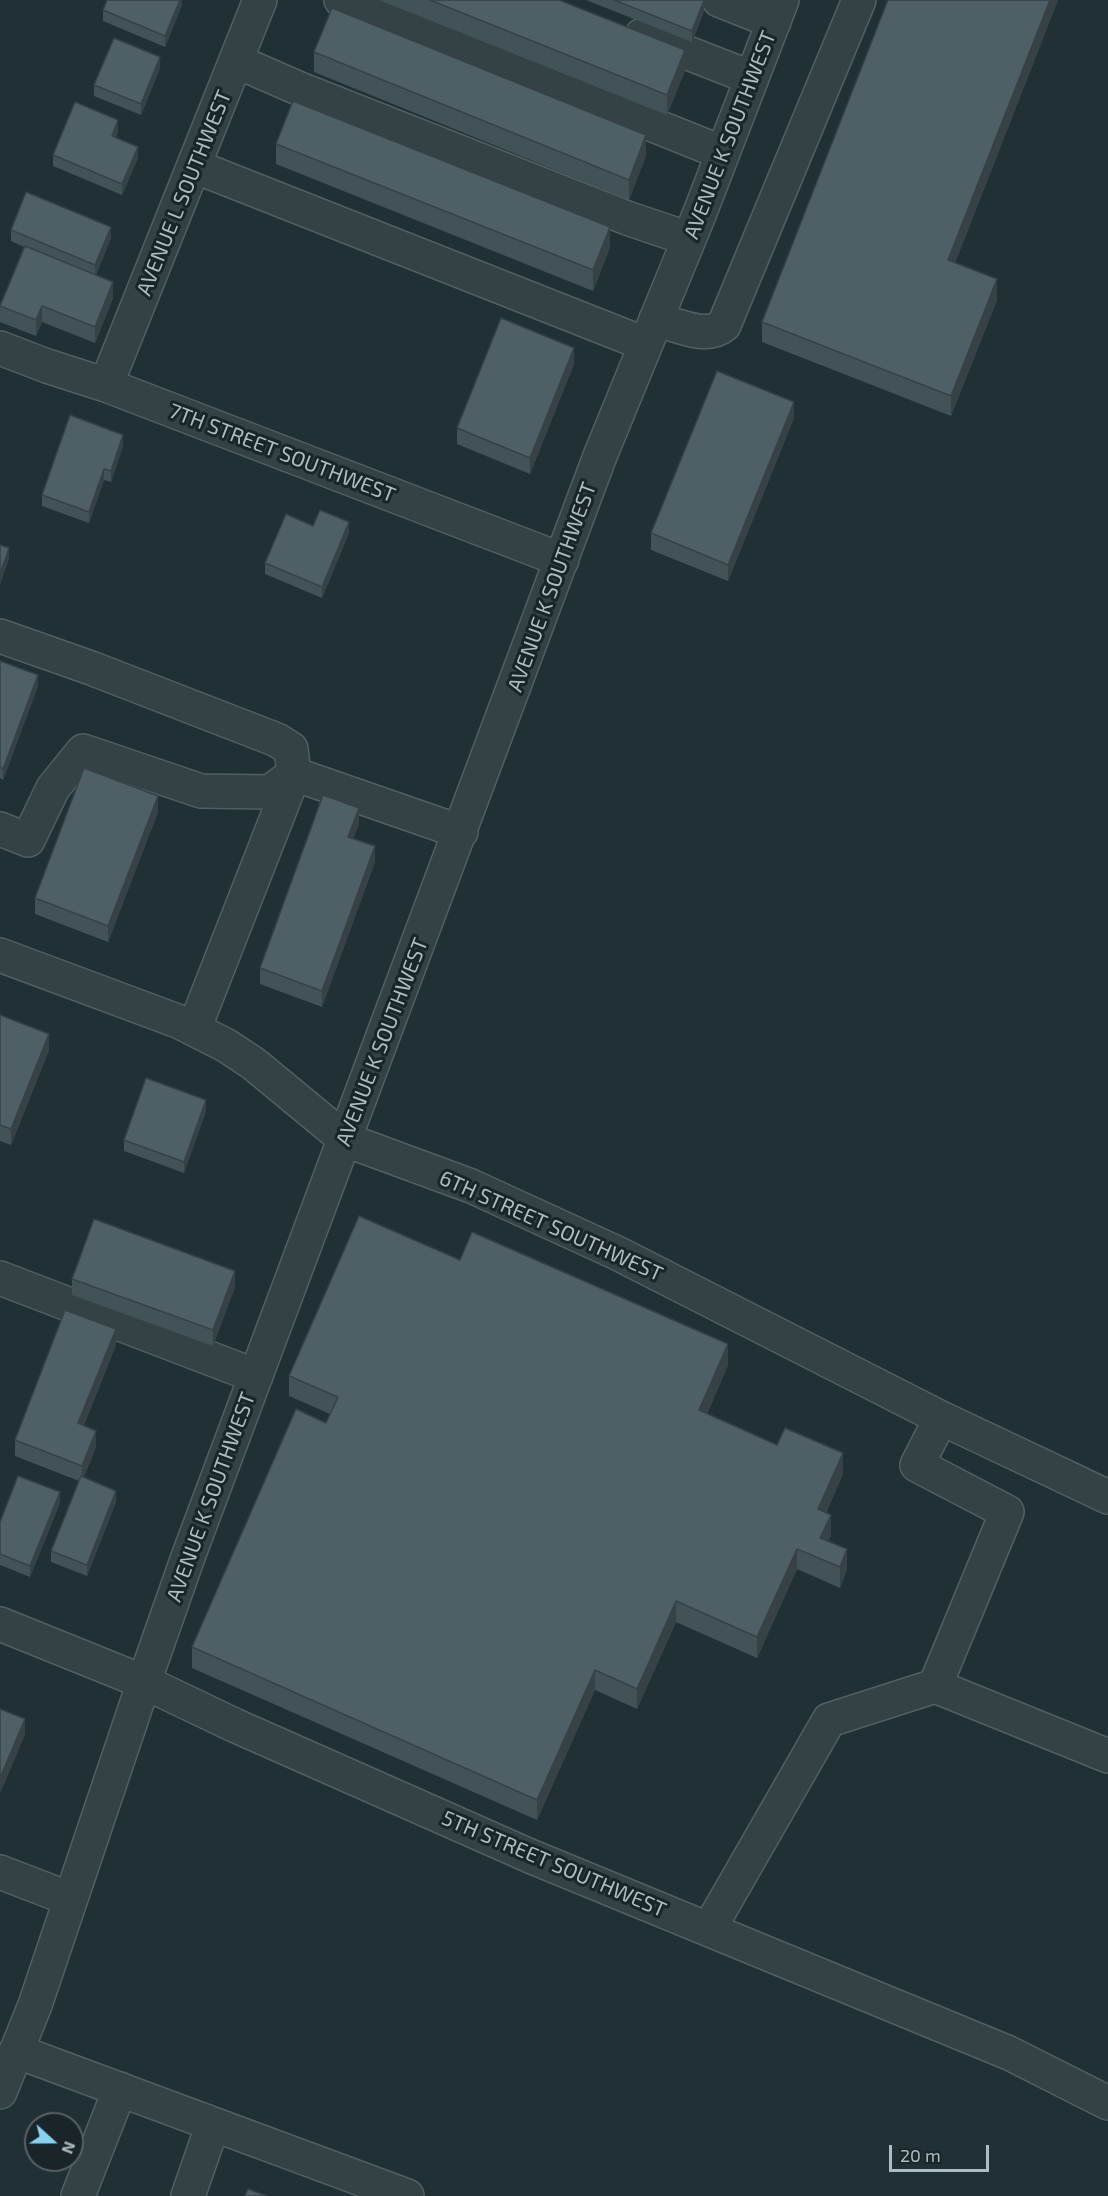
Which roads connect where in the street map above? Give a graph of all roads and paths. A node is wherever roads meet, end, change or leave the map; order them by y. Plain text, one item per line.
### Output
1 (260, 0) edge
2 (341, 0) edge
3 (719, 0) edge
4 (859, 0) edge
5 (778, 11) edge
6 (619, 25) edge
7 (236, 61) junction
8 (752, 78) junction
9 (723, 153) junction
10 (194, 166) junction
11 (689, 239) junction
12 (651, 332) junction
13 (0, 348) edge
14 (106, 386) junction
15 (562, 560) junction
16 (0, 636) edge
17 (294, 774) junction
18 (0, 829) edge
19 (461, 832) junction
20 (0, 955) edge
21 (194, 1029) junction
22 (345, 1140) junction
23 (0, 1278) edge
24 (256, 1376) junction
25 (941, 1418) junction
26 (1108, 1497) edge
27 (0, 1624) edge
28 (144, 1682) junction
29 (935, 1686) junction
30 (1108, 1756) edge
31 (0, 1872) edge
32 (70, 1899) junction
33 (709, 1929) junction
34 (16, 2051) junction
35 (120, 2089) junction
36 (0, 2092) edge
37 (1108, 2103) edge
38 (213, 2124) junction
39 (78, 2196) edge
40 (188, 2196) edge
41 (407, 2196) edge

1 - 7 street, AVENUE L SOUTHWEST
2 - 9 street
3 - 5 street
4 - 12 street
5 - 8 street, AVENUE K SOUTHWEST
6 - 8 street
7 - 10 street, AVENUE L SOUTHWEST
7 - 11 street
8 - 9 street, AVENUE K SOUTHWEST
9 - 11 street, AVENUE K SOUTHWEST
10 - 12 street
10 - 14 street, AVENUE L SOUTHWEST
11 - 12 street, AVENUE K SOUTHWEST
12 - 15 street, AVENUE K SOUTHWEST
13 - 14 street, 7TH STREET SOUTHWEST
14 - 15 street, 7TH STREET SOUTHWEST
15 - 19 street, AVENUE K SOUTHWEST
16 - 17 street
17 - 18 street
17 - 19 street
17 - 21 street
19 - 22 street, AVENUE K SOUTHWEST
20 - 21 street, 6TH STREET SOUTHWEST
21 - 22 street, 6TH STREET SOUTHWEST
22 - 24 street, AVENUE K SOUTHWEST
22 - 25 street, 6TH STREET SOUTHWEST
23 - 24 street
24 - 28 street, AVENUE K SOUTHWEST
25 - 26 street, 6TH STREET SOUTHWEST
25 - 29 street
27 - 28 street, 5TH STREET SOUTHWEST
28 - 32 street, AVENUE K SOUTHWEST
28 - 33 street, 5TH STREET SOUTHWEST
29 - 30 street
29 - 33 street
31 - 32 street
32 - 34 street, AVENUE K SOUTHWEST
33 - 37 street, 5TH STREET SOUTHWEST
34 - 35 street
34 - 36 street, AVENUE K SOUTHWEST
35 - 38 street
35 - 39 street
38 - 40 street
38 - 41 street

